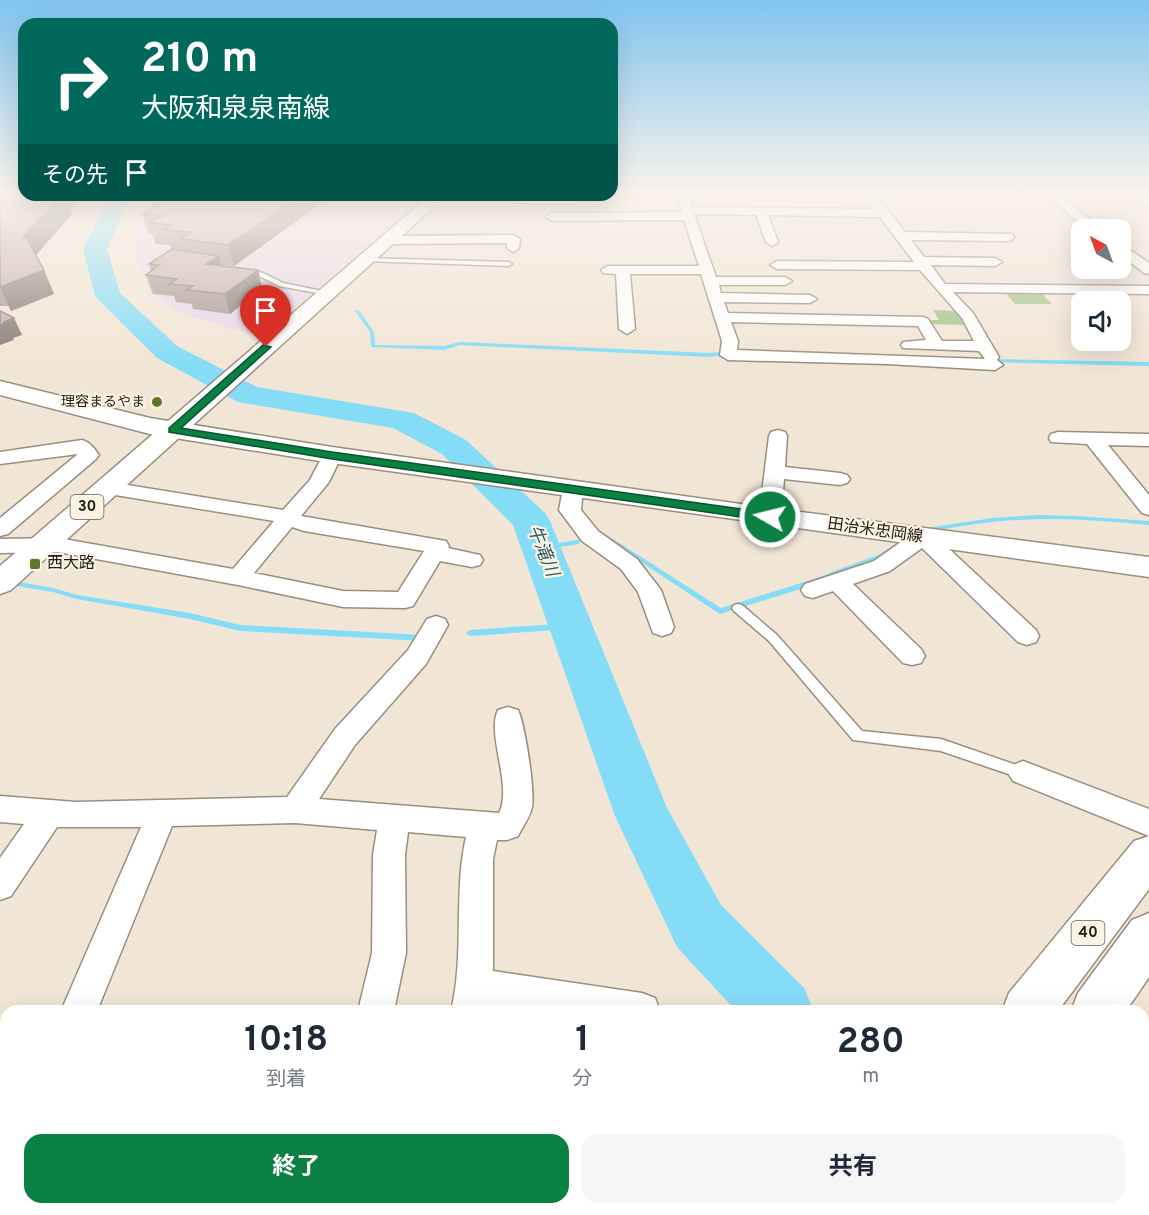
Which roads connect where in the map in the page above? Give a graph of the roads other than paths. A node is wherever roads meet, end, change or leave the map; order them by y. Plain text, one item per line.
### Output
1 (376, 251) edge
2 (699, 251) edge
3 (911, 251) edge
4 (984, 251) dead end
5 (365, 260) junction
6 (1143, 260) edge
7 (994, 262) junction
8 (509, 264) dead end
9 (921, 264) junction
10 (777, 265) dead end
11 (1149, 270) edge
12 (239, 271) edge
13 (707, 275) junction
14 (785, 281) dead end
15 (941, 288) junction
16 (1021, 289) junction
17 (1149, 290) edge
18 (328, 292) junction
19 (609, 292) dead end
20 (625, 292) junction
21 (716, 297) junction
22 (810, 299) dead end
23 (722, 317) junction
24 (610, 320) dead end
25 (829, 320) junction
26 (834, 335) dead end
27 (936, 345) junction
28 (729, 349) junction
29 (993, 362) junction
30 (0, 388) edge
31 (173, 430) junction
32 (778, 436) dead end
33 (1058, 438) dead end
34 (1093, 439) junction
35 (1149, 440) edge
36 (332, 455) junction
37 (0, 458) edge
38 (774, 472) junction
39 (840, 479) dead end
40 (1127, 482) junction
41 (1149, 483) edge
42 (109, 488) junction
43 (573, 489) junction
44 (1149, 509) edge
45 (770, 517) junction
46 (289, 519) junction
47 (0, 529) edge
48 (924, 537) junction
49 (0, 546) edge
50 (42, 546) junction
51 (434, 554) junction
52 (472, 560) dead end
53 (1149, 567) edge
54 (238, 577) junction
55 (837, 582) junction
56 (0, 583) edge
57 (813, 590) dead end
58 (738, 608) dead end
59 (436, 625) dead end
60 (662, 627) dead end
61 (1027, 636) dead end
62 (912, 656) dead end
63 (508, 718) dead end
64 (1023, 773) joint
65 (0, 809) edge
66 (295, 810) junction
67 (49, 813) junction
68 (162, 813) junction
69 (394, 818) junction
70 (1149, 823) edge
71 (484, 825) junction
72 (1149, 855) edge
73 (0, 885) edge
74 (1149, 936) edge
75 (472, 998) edge
76 (82, 1005) edge
77 (377, 1005) edge
78 (564, 1005) edge
79 (1032, 1005) edge
80 (1100, 1005) edge

1 - 5 main road, 30
2 - 13 street
3 - 9 street
4 - 7 street
5 - 8 lane
5 - 18 main road, 30
6 - 11 street
7 - 9 street
7 - 16 street
9 - 10 street
9 - 15 street
12 - 18 lane
13 - 14 street
13 - 20 street
13 - 21 street
15 - 16 street
15 - 29 street
16 - 17 street
18 - 31 main road, 30
19 - 20 street
20 - 24 street
21 - 22 street
21 - 23 street
23 - 25 street
23 - 28 street
25 - 26 street
25 - 27 street
27 - 28 street
27 - 29 street
28 - 29 street
30 - 31 main road, 田治米忠岡線
31 - 36 main road, 田治米忠岡線
31 - 42 main road, 30
32 - 38 street
33 - 34 street
34 - 35 street
34 - 40 street
36 - 43 main road, 田治米忠岡線
36 - 46 street
37 - 47 street
38 - 39 street
38 - 45 street
40 - 41 street
40 - 44 street
42 - 46 street
42 - 50 main road, 30
43 - 45 main road, 田治米忠岡線
43 - 60 street
45 - 48 main road, 田治米忠岡線
46 - 51 street
46 - 54 street
48 - 53 main road, 田治米忠岡線
48 - 55 street
48 - 61 street
49 - 50 street
50 - 54 street
50 - 56 main road, 30
51 - 52 street
51 - 54 street
55 - 57 street
55 - 62 street
58 - 64 lane
59 - 66 street
63 - 71 street
64 - 70 street
65 - 67 street
66 - 68 street
66 - 69 street
67 - 68 street
67 - 73 street
68 - 76 street
69 - 71 street
69 - 77 street
71 - 75 street
72 - 79 main road, 40
74 - 80 main road
75 - 78 street

